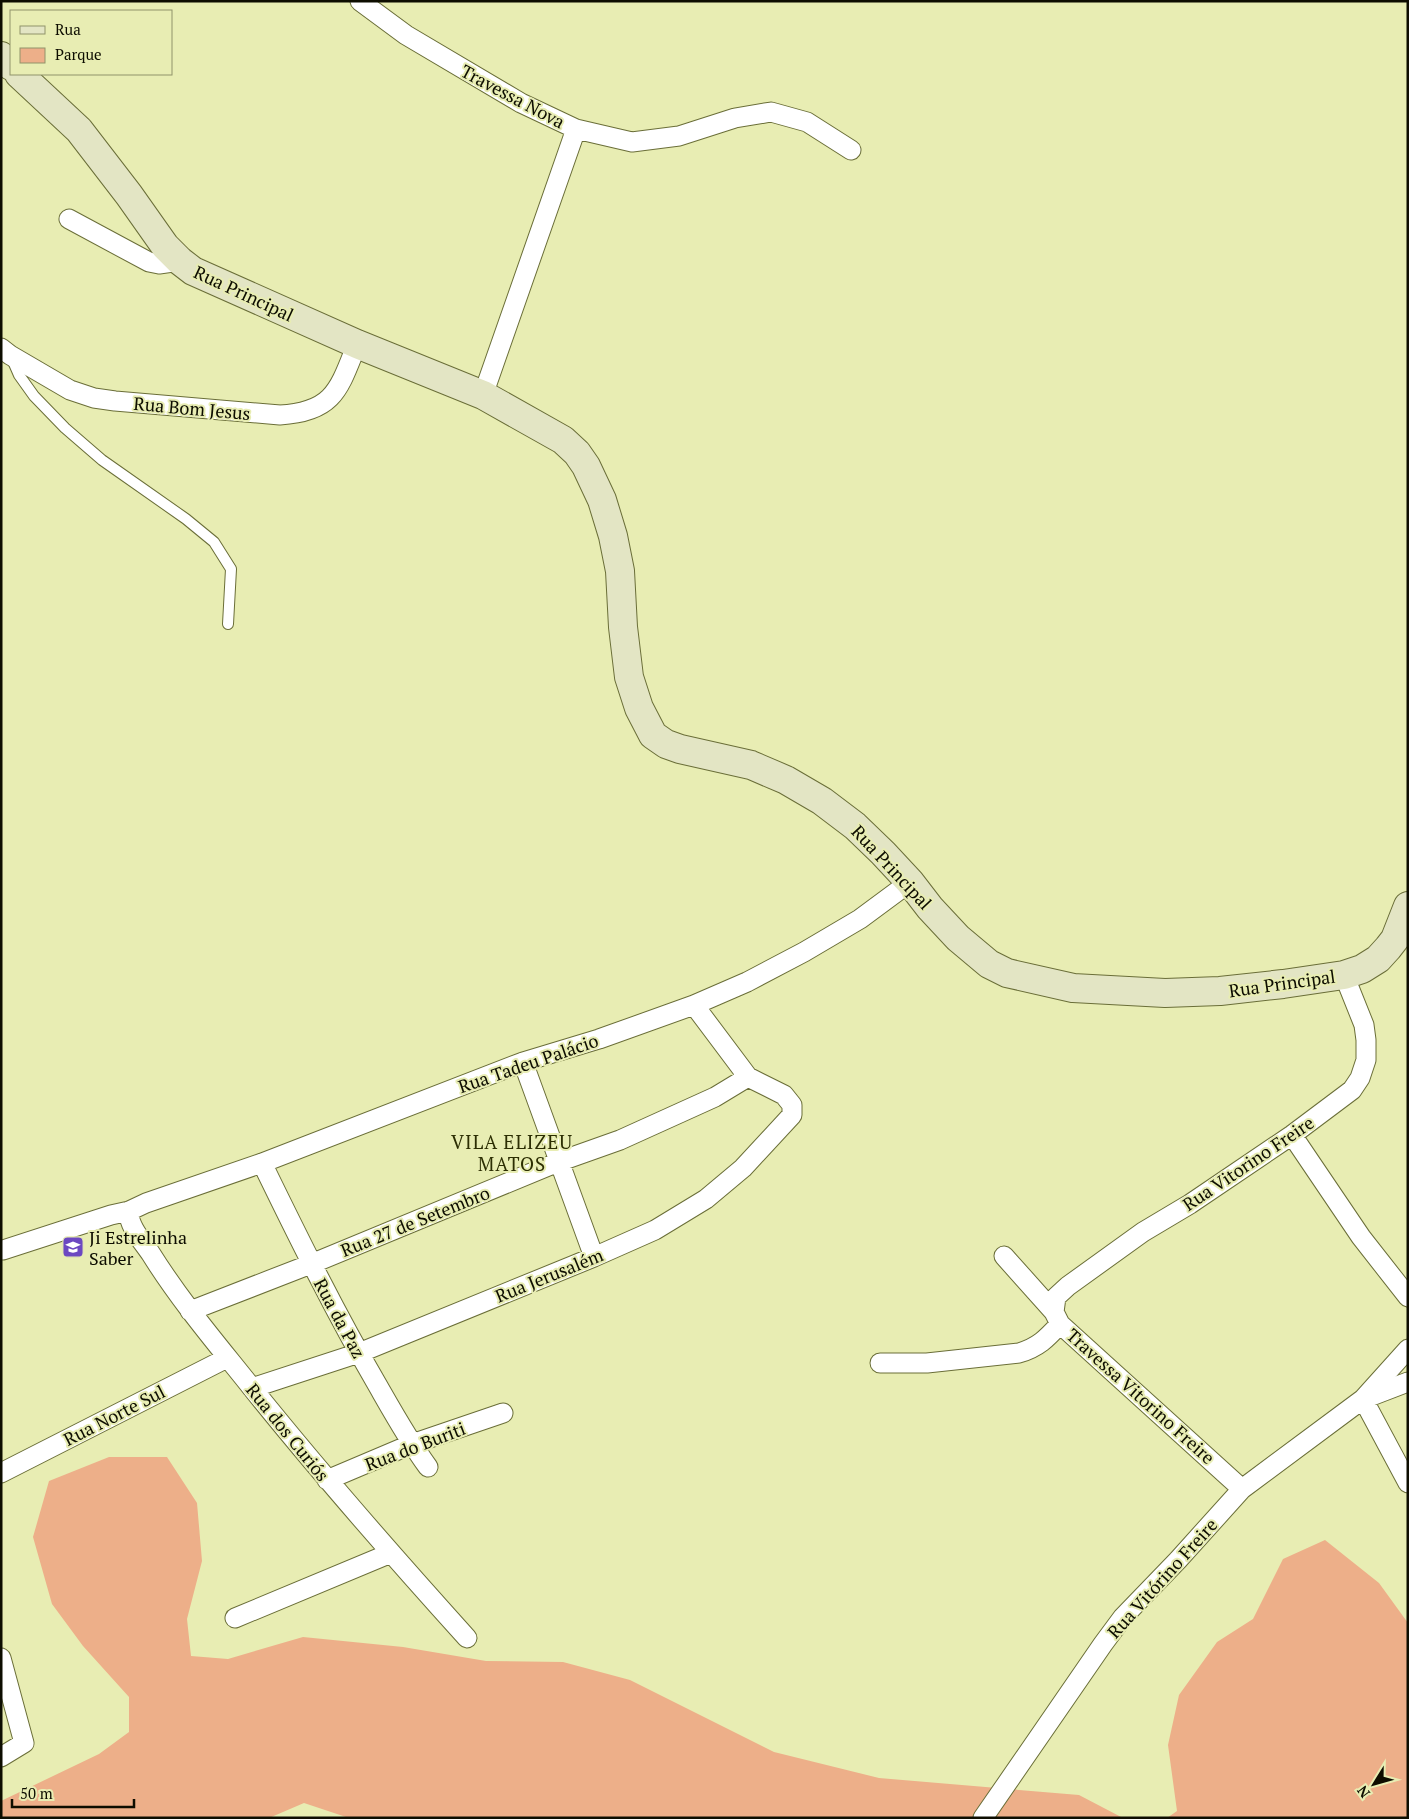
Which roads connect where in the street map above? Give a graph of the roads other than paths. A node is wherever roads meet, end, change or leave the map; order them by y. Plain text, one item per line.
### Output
1 (360, 1) edge
2 (1, 56) edge
3 (10, 65) edge
4 (20, 75) edge
5 (576, 129) junction
6 (851, 150) dead end
7 (68, 219) dead end
8 (180, 261) junction
9 (357, 344) junction
10 (6, 352) edge
11 (483, 395) junction
12 (228, 624) dead end
13 (910, 882) junction
14 (1408, 906) edge
15 (1344, 975) junction
16 (694, 1005) junction
17 (522, 1062) junction
18 (748, 1077) junction
19 (1292, 1135) junction
20 (558, 1162) junction
21 (262, 1164) junction
22 (129, 1211) junction
23 (3, 1250) dead end
24 (1004, 1256) dead end
25 (594, 1257) junction
26 (312, 1264) junction
27 (1408, 1297) edge
28 (190, 1311) junction
29 (1057, 1318) junction
30 (1408, 1349) edge
31 (359, 1353) junction
32 (227, 1358) junction
33 (880, 1363) dead end
34 (1408, 1382) edge
35 (252, 1388) junction
36 (1362, 1399) junction
37 (503, 1413) dead end
38 (412, 1444) junction
39 (428, 1467) dead end
40 (1, 1473) edge
41 (327, 1480) junction
42 (1408, 1483) edge
43 (1242, 1489) junction
44 (391, 1553) junction
45 (235, 1618) dead end
46 (467, 1638) dead end
47 (1, 1658) edge
48 (1, 1756) edge
49 (983, 1818) edge

1 - 5 street, Travessa Nova
2 - 3 street
4 - 8 street, Rua Principal
5 - 6 street, Travessa Nova
5 - 11 street
7 - 8 street
8 - 9 street, Rua Principal
9 - 10 street, Rua Bom Jesus
9 - 11 street, Rua Principal
10 - 12 lane
11 - 13 street, Rua Principal
13 - 15 street, Rua Principal
13 - 16 street, Rua Tadeu Palácio
14 - 15 street, Rua Principal
15 - 19 street, Rua Vitorino Freire
16 - 17 street, Rua Tadeu Palácio
16 - 18 street
17 - 20 street
17 - 21 street, Rua Tadeu Palácio
18 - 20 street, Rua 27 de Setembro
18 - 25 street, Rua Jerusalém
19 - 27 street
19 - 29 street, Rua Vitorino Freire
20 - 25 street
20 - 26 street, Rua 27 de Setembro
21 - 22 street, Rua Tadeu Palácio
21 - 26 street, Rua da Paz
22 - 23 street, Rua Tadeu Palácio
22 - 28 street, Rua dos Curiós
24 - 29 street, Travessa Vitorino Freire
25 - 31 street, Rua Jerusalém
26 - 28 street, Rua 27 de Setembro
26 - 31 street, Rua da Paz
28 - 32 street, Rua dos Curiós
29 - 33 street, Rua Vitorino Freire
29 - 43 street, Travessa Vitorino Freire
30 - 36 street, Rua Vitórino Freire
31 - 35 street, Rua Jerusalém
31 - 38 street, Rua da Paz
32 - 35 street, Rua dos Curiós
32 - 40 street, Rua Norte Sul
34 - 36 street, Rua Vitórino Freire
35 - 41 street, Rua dos Curiós
36 - 42 street
36 - 43 street, Rua Vitórino Freire
37 - 38 street, Rua do Buriti
38 - 39 street, Rua da Paz
38 - 41 street, Rua do Buriti
41 - 44 street, Rua dos Curiós
43 - 49 street, Rua Vitórino Freire
44 - 45 street
44 - 46 street, Rua dos Curiós
47 - 48 street

